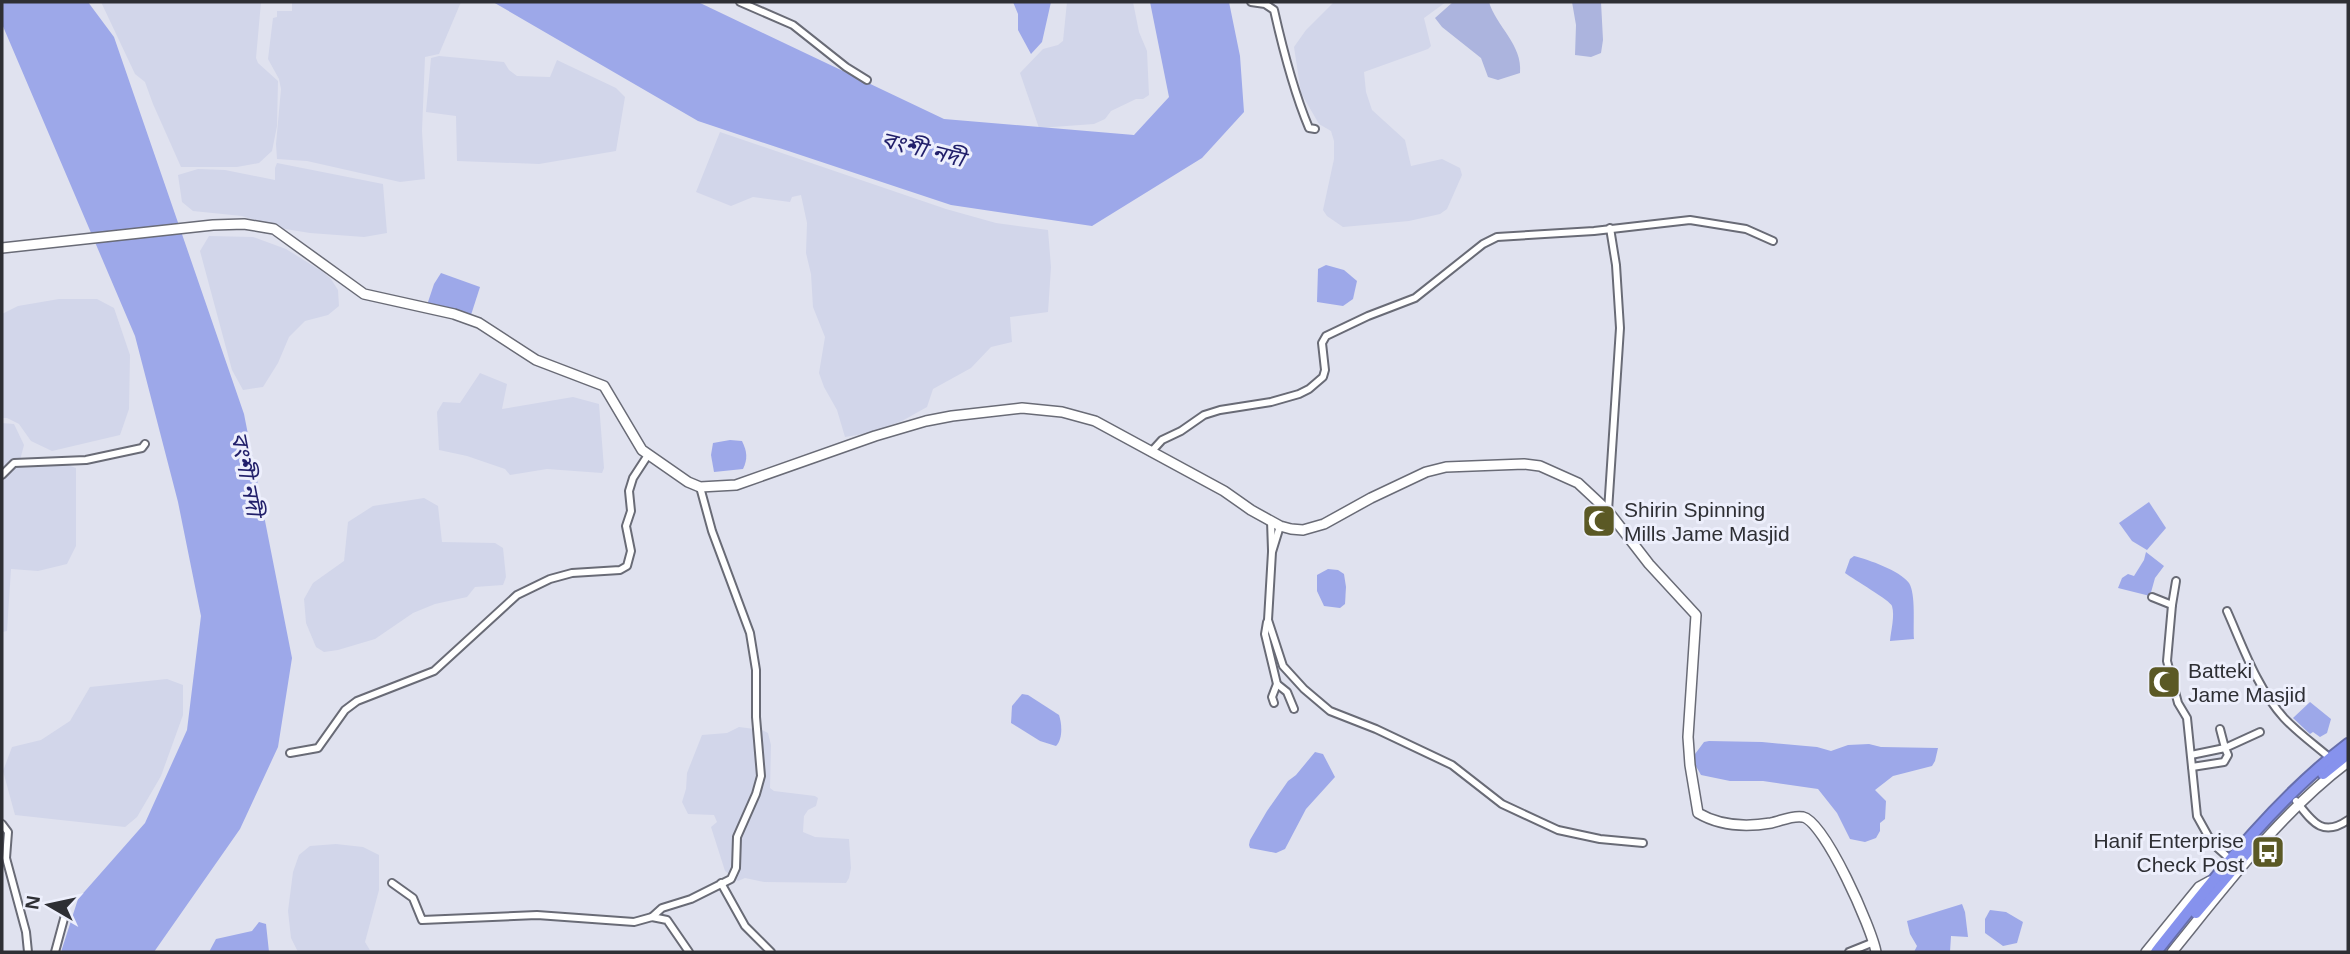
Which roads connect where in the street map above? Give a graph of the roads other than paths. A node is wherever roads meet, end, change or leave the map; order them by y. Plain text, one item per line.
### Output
1 (740, 2) edge
2 (1251, 2) edge
3 (867, 80) dead end
4 (1315, 128) dead end
5 (1610, 229) junction
6 (1773, 240) dead end
7 (3, 248) edge
8 (145, 444) dead end
9 (1151, 452) junction
10 (648, 455) junction
11 (2, 475) edge
12 (700, 487) junction
13 (1608, 510) junction
14 (1270, 521) junction
15 (1280, 526) junction
16 (1272, 552) junction
17 (2176, 581) dead end
18 (2152, 597) dead end
19 (2172, 605) junction
20 (2227, 611) dead end
21 (1268, 620) junction
22 (1277, 684) junction
23 (1274, 703) dead end
24 (1294, 709) dead end
25 (2220, 729) dead end
26 (2260, 732) dead end
27 (2348, 744) edge
28 (2225, 748) junction
29 (290, 753) dead end
30 (2348, 754) edge
31 (2191, 755) junction
32 (2330, 758) junction
33 (2348, 762) edge
34 (2192, 766) junction
35 (2298, 804) junction
36 (2348, 820) edge
37 (2, 824) edge
38 (1643, 843) dead end
39 (2231, 860) junction
40 (392, 883) dead end
41 (722, 883) junction
42 (2218, 886) junction
43 (65, 915) dead end
44 (652, 917) junction
45 (1875, 947) edge
46 (28, 952) edge
47 (55, 952) edge
48 (689, 952) edge
49 (771, 952) edge
50 (1849, 952) edge
51 (2146, 952) edge
52 (2156, 952) edge
53 (2164, 952) edge
54 (2172, 952) edge

1 - 3 street
2 - 4 street
5 - 6 street
5 - 9 street
5 - 13 street
7 - 10 main road
8 - 11 street
9 - 12 main road
9 - 14 main road
10 - 12 main road
10 - 29 street
12 - 41 street
13 - 15 main road
13 - 45 main road
14 - 15 main road
14 - 16 street
15 - 16 street
16 - 21 street
17 - 19 street
18 - 19 street
19 - 31 street
20 - 32 street
21 - 22 street
21 - 38 street
22 - 23 street
22 - 24 street
25 - 28 street
26 - 28 street
27 - 32 highway
28 - 31 street
28 - 34 street
30 - 35 highway
31 - 34 street
32 - 39 highway
33 - 35 main road
34 - 39 street
35 - 36 street
35 - 42 highway
37 - 46 street
39 - 42 highway
40 - 44 street
41 - 44 street
41 - 49 street
42 - 51 main road
42 - 52 highway
42 - 53 highway
42 - 54 main road
43 - 47 street
44 - 48 street
45 - 50 street

